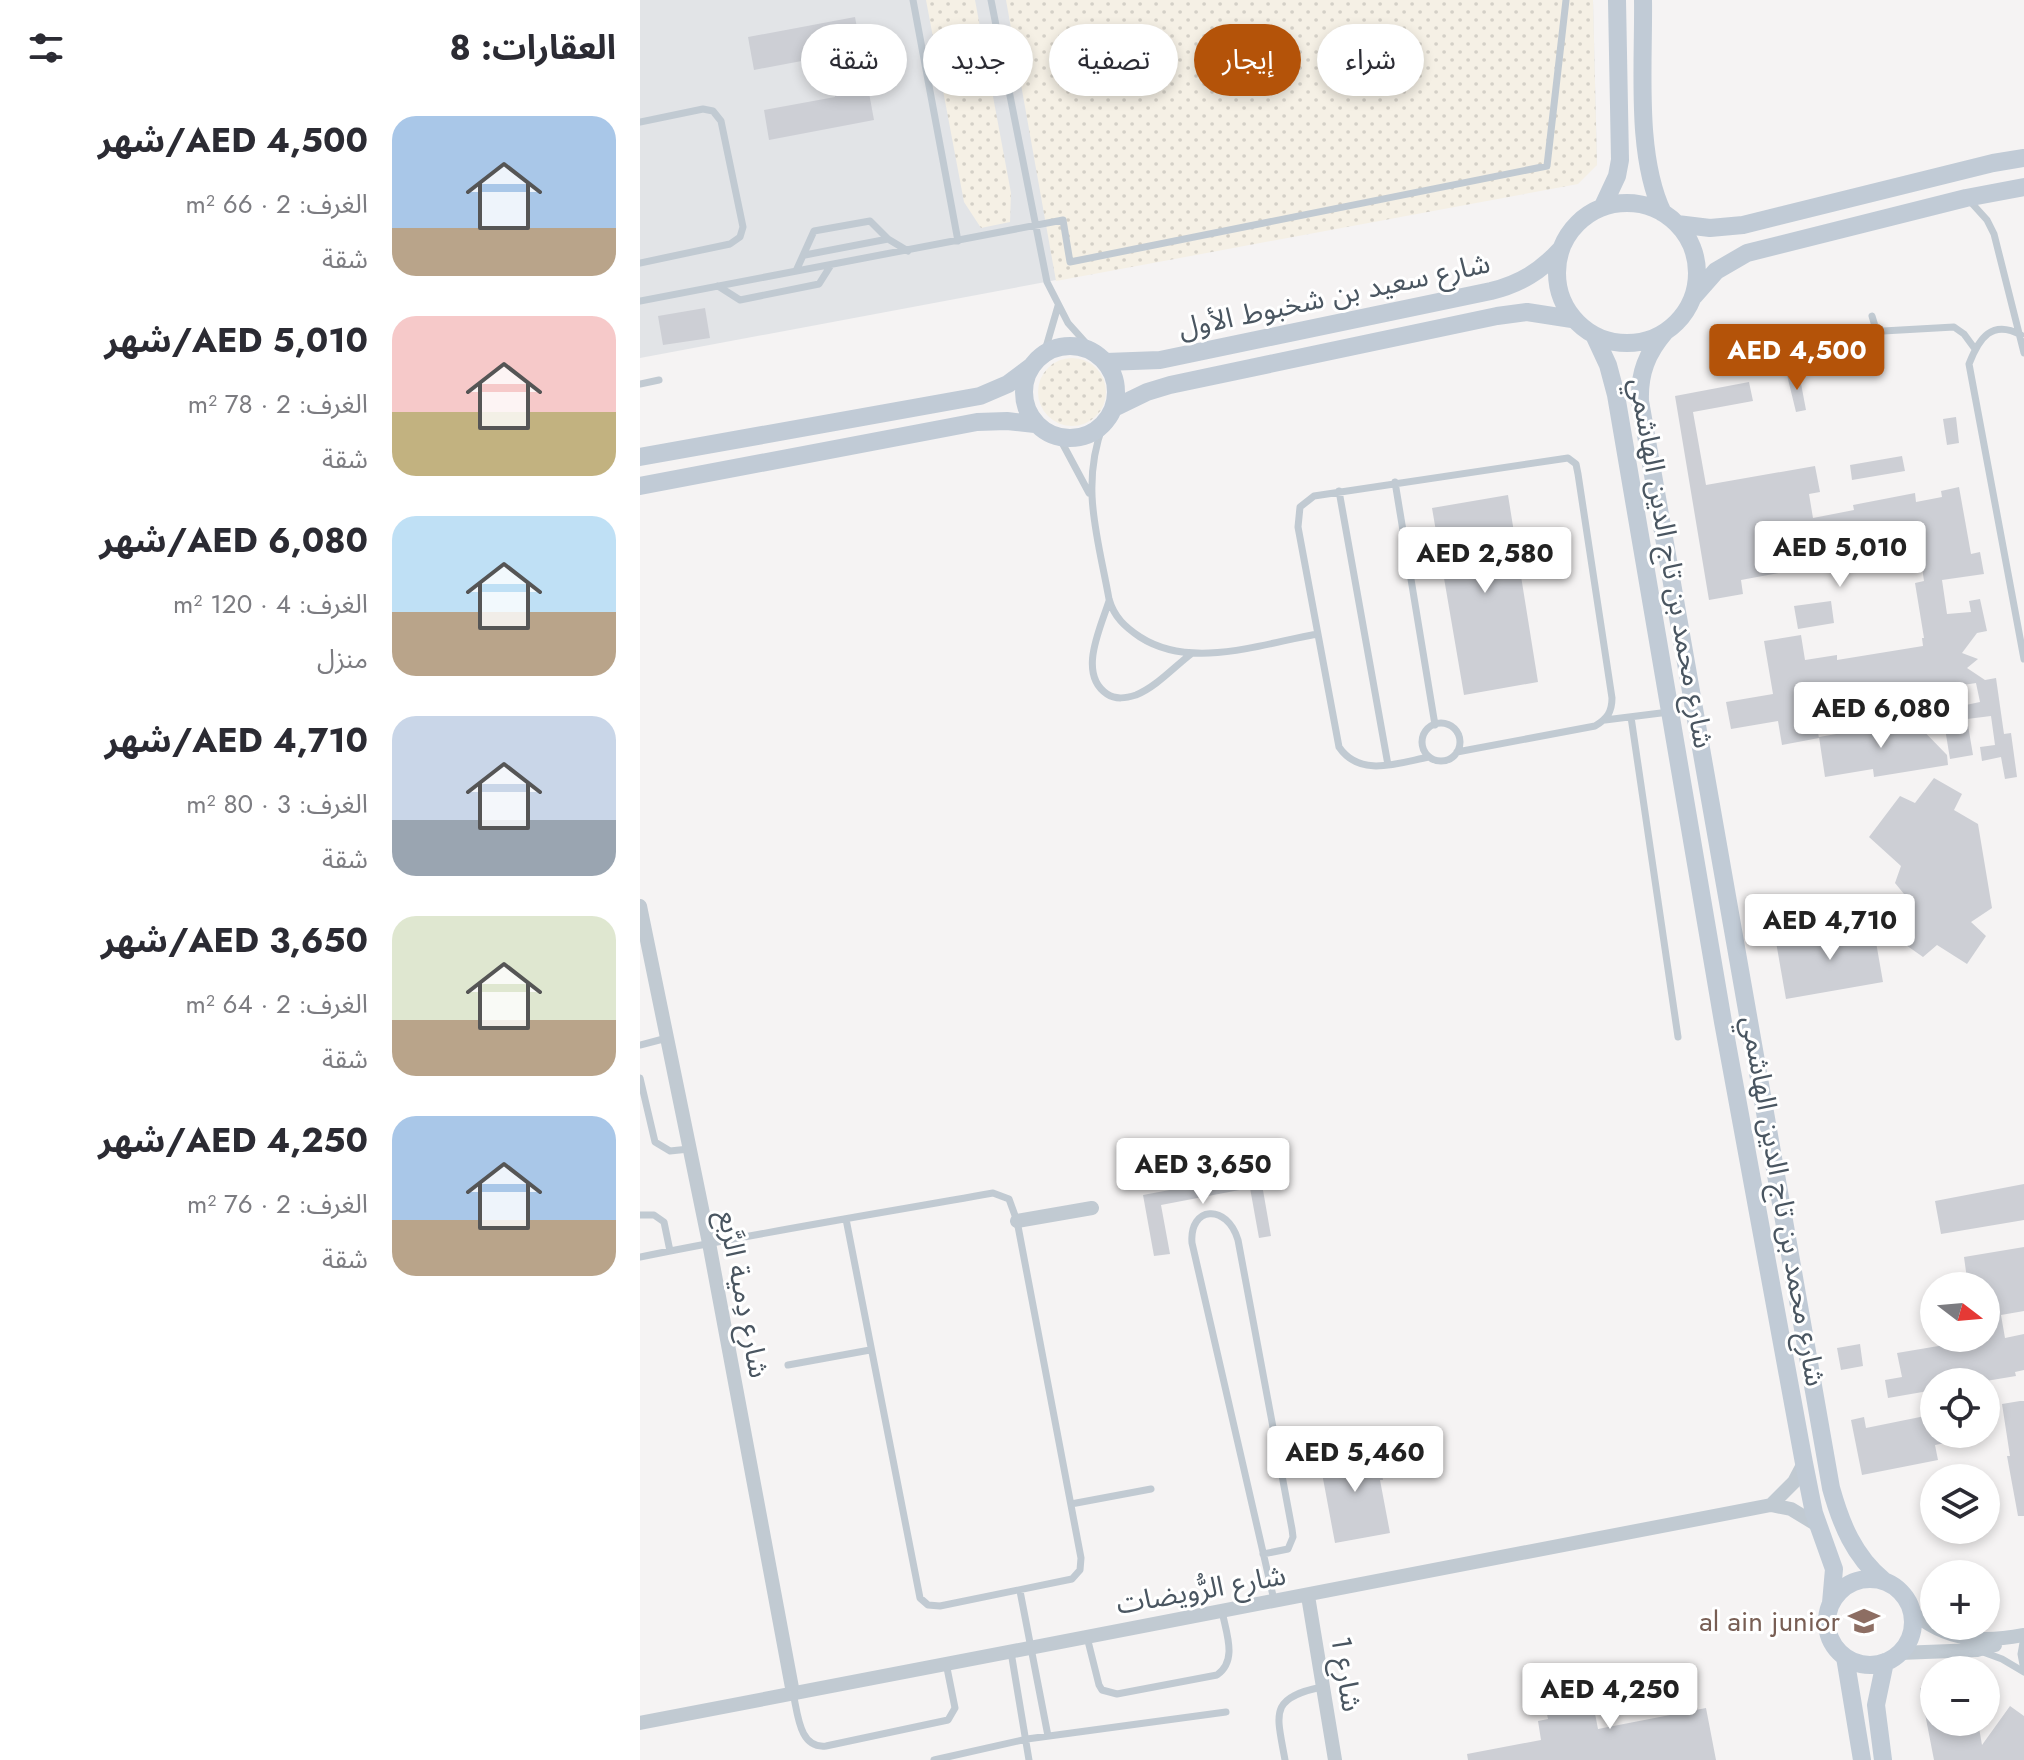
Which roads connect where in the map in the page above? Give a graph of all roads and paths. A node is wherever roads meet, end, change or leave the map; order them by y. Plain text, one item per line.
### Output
1 (913, 0) edge
2 (991, 0) edge
3 (1566, 0) edge
4 (1617, 0) edge
5 (1643, 0) edge
6 (640, 122) edge
7 (2024, 158) edge
8 (2024, 187) edge
9 (1966, 198) junction
10 (1603, 206) junction
11 (1670, 218) junction
12 (1036, 226) junction
13 (888, 239) junction
14 (958, 241) junction
15 (1561, 249) junction
16 (908, 251) junction
17 (805, 255) junction
18 (640, 263) edge
19 (831, 265) junction
20 (796, 272) junction
21 (718, 286) junction
22 (1693, 298) junction
23 (640, 301) edge
24 (1058, 306) junction
25 (1872, 316) dead end
26 (1572, 319) junction
27 (1665, 332) junction
28 (2021, 335) junction
29 (1595, 337) junction
30 (1975, 349) junction
31 (2024, 353) edge
32 (1100, 357) junction
33 (1038, 360) junction
34 (659, 380) dead end
35 (640, 384) edge
36 (1114, 408) junction
37 (1035, 424) junction
38 (1103, 425) junction
39 (1059, 437) junction
40 (640, 457) edge
41 (1395, 482) junction
42 (640, 486) edge
43 (1339, 491) junction
44 (1090, 495) junction
45 (1109, 599) junction
46 (1317, 634) junction
47 (1191, 654) junction
48 (2024, 659) edge
49 (1671, 712) junction
50 (1631, 717) junction
51 (1605, 720) junction
52 (1435, 725) junction
53 (1457, 752) junction
54 (1429, 757) junction
55 (1388, 765) junction
56 (641, 916) edge
57 (1678, 1037) dead end
58 (667, 1038) junction
59 (640, 1045) edge
60 (640, 1078) edge
61 (689, 1149) junction
62 (1092, 1208) dead end
63 (640, 1215) edge
64 (846, 1219) junction
65 (1017, 1221) junction
66 (709, 1243) junction
67 (670, 1251) junction
68 (640, 1257) edge
69 (870, 1350) junction
70 (788, 1365) dead end
71 (1804, 1463) junction
72 (1151, 1489) dead end
73 (1071, 1504) junction
74 (1771, 1505) junction
75 (1819, 1526) junction
76 (1263, 1554) junction
77 (1883, 1580) junction
78 (1020, 1591) junction
79 (1308, 1596) junction
80 (1274, 1600) junction
81 (1831, 1603) junction
82 (1222, 1611) junction
83 (1912, 1612) junction
84 (1087, 1636) junction
85 (2024, 1636) edge
86 (2005, 1639) junction
87 (1030, 1647) junction
88 (1011, 1650) junction
89 (1977, 1650) junction
90 (1845, 1657) junction
91 (1892, 1658) junction
92 (946, 1663) junction
93 (2024, 1671) edge
94 (1323, 1687) junction
95 (793, 1693) junction
96 (1226, 1712) dead end
97 (640, 1723) edge
98 (1048, 1736) junction
99 (1027, 1739) junction
100 (934, 1760) edge
101 (1029, 1760) edge
102 (1285, 1760) edge
103 (1335, 1760) edge
104 (1862, 1760) edge
105 (1883, 1760) edge

1 - 14 lane
2 - 12 lane
3 - 12 lane
4 - 10 street
5 - 11 street
6 - 18 lane
7 - 11 street
8 - 9 street
9 - 22 street
9 - 28 lane
10 - 11 street
10 - 15 street
11 - 22 street
12 - 14 lane
12 - 24 lane
13 - 16 lane
13 - 17 lane
13 - 17 lane
14 - 16 lane
15 - 26 street
15 - 32 street, شارع سعيد بن شخبوط الأول
16 - 19 lane
17 - 20 lane
19 - 20 lane
19 - 21 lane
20 - 21 lane
21 - 23 lane
22 - 27 street
24 - 32 lane
24 - 33 lane
25 - 30 lane
26 - 29 street
26 - 36 street, شارع سعيد بن شخبوط الأول
27 - 29 street
27 - 77 street, شارع محمد بن تاج الدين الهاشمي
28 - 30 lane
28 - 31 lane
29 - 49 street, شارع محمد بن تاج الدين الهاشمي
30 - 48 lane
32 - 33 street
32 - 36 street
33 - 37 street
33 - 40 street
34 - 35 lane
36 - 38 street
37 - 39 street
37 - 42 street
38 - 39 street
38 - 44 lane
39 - 44 lane
41 - 43 lane
41 - 51 lane
41 - 52 lane
43 - 46 lane
43 - 55 lane
44 - 45 lane
45 - 47 lane
45 - 47 lane
46 - 47 lane
46 - 55 lane
49 - 50 lane
49 - 71 street, شارع محمد بن تاج الدين الهاشمي
50 - 51 lane
50 - 57 lane
51 - 53 lane
52 - 53 lane
52 - 54 lane
53 - 54 lane
54 - 55 lane
56 - 58 street, شارع دِمية الرَّبع
58 - 59 lane
58 - 61 street, شارع دِمية الرَّبع
60 - 61 lane
61 - 66 street, شارع دِمية الرَّبع
62 - 65 street
63 - 67 lane
64 - 65 lane
64 - 66 lane
64 - 69 lane
65 - 73 lane
66 - 67 lane
66 - 95 street, شارع دِمية الرَّبع
67 - 68 lane
69 - 70 lane
69 - 78 lane
71 - 74 street
71 - 75 street, شارع محمد بن تاج الدين الهاشمي
72 - 73 lane
73 - 78 lane
74 - 75 street
74 - 79 street, شارع الرُّويضات
75 - 81 street, شارع محمد بن تاج الدين الهاشمي
76 - 76 lane
76 - 80 lane
77 - 81 street
77 - 83 street
78 - 87 lane
79 - 80 street, شارع الرُّويضات
79 - 94 street, شارع 1
80 - 82 street, شارع الرُّويضات
81 - 90 street
82 - 84 street, شارع الرُّويضات
82 - 84 lane
83 - 86 street
83 - 91 street
84 - 87 street, شارع الرُّويضات
85 - 86 street
85 - 93 lane
86 - 89 street
87 - 88 street, شارع الرُّويضات
87 - 98 lane
88 - 92 street, شارع الرُّويضات
88 - 99 lane
89 - 91 street
89 - 93 lane
90 - 91 street
90 - 104 street
91 - 105 street
92 - 95 street, شارع الرُّويضات
92 - 95 lane
94 - 102 lane
94 - 103 street, شارع 1
95 - 97 street, شارع الرُّويضات
96 - 98 lane
98 - 99 lane
99 - 100 lane
99 - 101 lane

